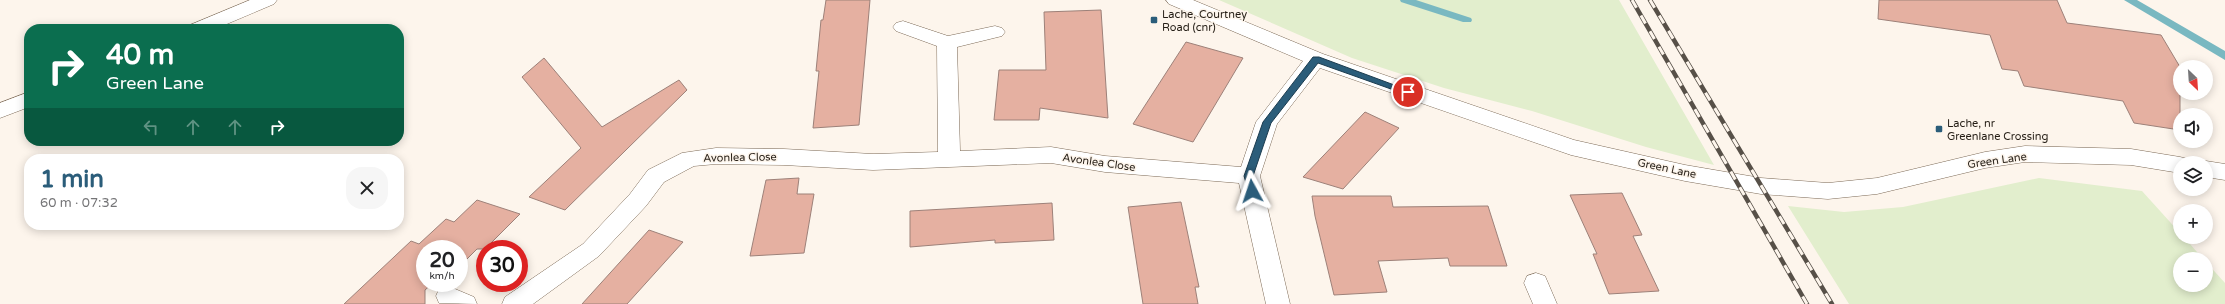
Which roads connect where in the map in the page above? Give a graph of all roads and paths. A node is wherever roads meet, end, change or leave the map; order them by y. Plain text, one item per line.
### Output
1 (268, 0) edge
2 (1176, 0) edge
3 (210, 24) edge
4 (903, 27) dead end
5 (996, 32) dead end
6 (947, 43) junction
7 (1316, 59) junction
8 (24, 101) edge
9 (0, 111) edge
10 (949, 158) junction
11 (2173, 164) edge
12 (2213, 170) edge
13 (2225, 172) edge
14 (1249, 176) junction
15 (514, 304) edge
16 (1278, 304) edge

1 - 3 street
2 - 7 street, Green Lane
4 - 6 street
5 - 6 street
6 - 10 street
7 - 11 street, Green Lane
7 - 14 street
8 - 9 street
10 - 14 street, Avonlea Close
10 - 15 street, Avonlea Close
12 - 13 street
14 - 16 street

